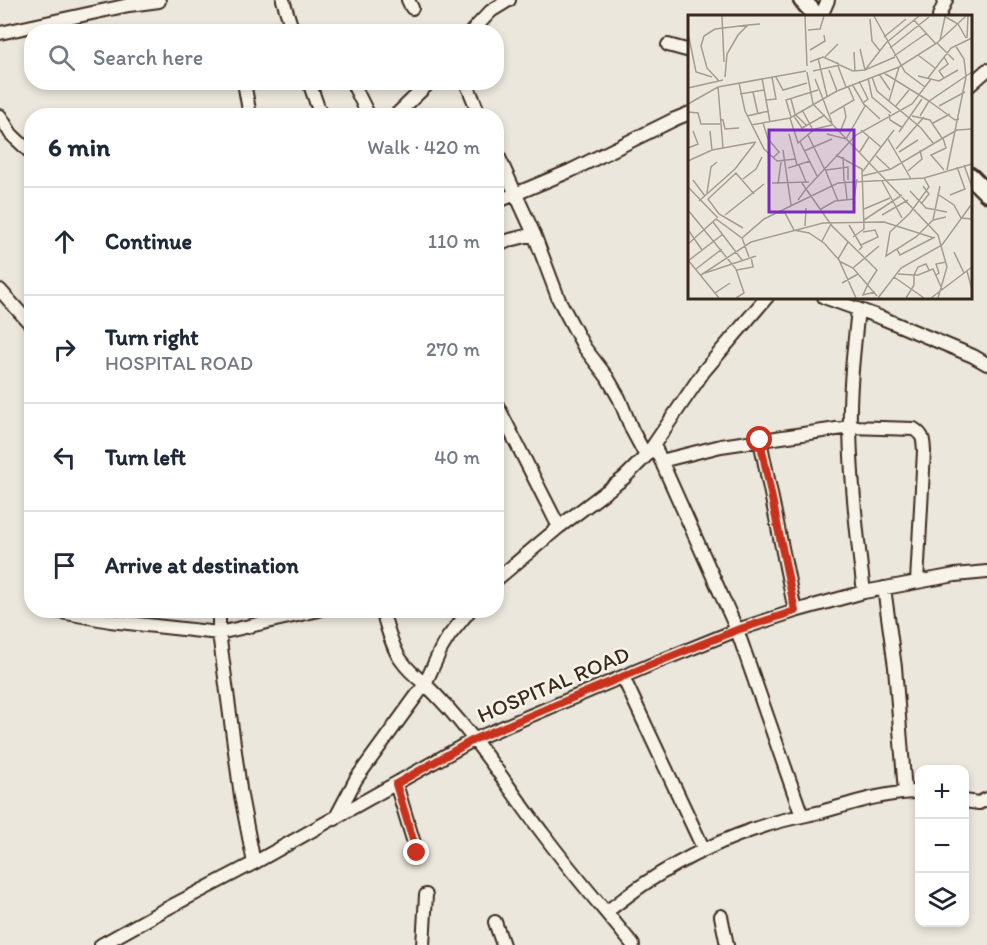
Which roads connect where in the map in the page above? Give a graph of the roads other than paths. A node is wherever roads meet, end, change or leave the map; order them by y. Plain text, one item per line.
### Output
1 (283, 0) edge
2 (508, 0) edge
3 (802, 0) edge
4 (828, 0) edge
5 (946, 0) edge
6 (159, 1) edge
7 (818, 15) edge
8 (820, 15) edge
9 (939, 15) edge
10 (41, 24) edge
11 (290, 24) edge
12 (479, 24) edge
13 (24, 28) edge
14 (0, 33) edge
15 (668, 45) dead end
16 (688, 50) edge
17 (987, 70) edge
18 (972, 83) edge
19 (245, 90) edge
20 (312, 90) edge
21 (356, 90) edge
22 (422, 90) edge
23 (469, 90) edge
24 (249, 108) edge
25 (318, 108) edge
26 (365, 108) edge
27 (403, 108) edge
28 (476, 108) edge
29 (688, 114) edge
30 (0, 116) edge
31 (24, 146) edge
32 (504, 169) edge
33 (972, 178) edge
34 (987, 193) edge
35 (516, 195) junction
36 (504, 199) edge
37 (534, 234) junction
38 (504, 243) edge
39 (0, 290) edge
40 (766, 298) edge
41 (827, 298) edge
42 (858, 309) junction
43 (24, 317) edge
44 (987, 364) edge
45 (504, 419) edge
46 (850, 427) junction
47 (760, 440) junction
48 (654, 445) junction
49 (646, 456) junction
50 (662, 461) junction
51 (559, 527) junction
52 (987, 572) edge
53 (504, 573) edge
54 (917, 582) junction
55 (884, 588) junction
56 (864, 592) junction
57 (795, 611) junction
58 (123, 618) edge
59 (219, 618) edge
60 (284, 618) edge
61 (384, 618) edge
62 (464, 618) edge
63 (737, 630) junction
64 (219, 633) junction
65 (623, 677) junction
66 (425, 684) junction
67 (475, 739) junction
68 (396, 784) junction
69 (905, 792) junction
70 (915, 792) edge
71 (987, 799) edge
72 (969, 802) edge
73 (802, 816) junction
74 (335, 819) junction
75 (704, 850) junction
76 (417, 853) dead end
77 (254, 863) junction
78 (426, 895) dead end
79 (606, 912) junction
80 (721, 916) dead end
81 (495, 922) dead end
82 (101, 945) edge
83 (423, 945) edge
84 (503, 945) edge
85 (633, 945) edge
86 (727, 945) edge

1 - 11 street
2 - 12 street
3 - 7 street
4 - 8 street
5 - 9 street
6 - 10 street
13 - 14 street
15 - 16 street
17 - 18 street
19 - 24 street
20 - 25 street
21 - 26 street
22 - 27 street
23 - 28 street
29 - 35 street
30 - 31 street
32 - 35 street
33 - 34 street
35 - 36 street
35 - 37 street
37 - 38 street
37 - 49 street
39 - 43 street
40 - 48 street
41 - 42 street
42 - 44 street
42 - 46 street
45 - 51 street
46 - 47 street
46 - 54 street
46 - 56 street
47 - 50 street
47 - 57 street
48 - 49 street
48 - 50 street
49 - 51 street
50 - 63 street
51 - 53 street
52 - 54 street, HOSPITAL ROAD
54 - 55 street, HOSPITAL ROAD
55 - 56 street, HOSPITAL ROAD
55 - 69 street
56 - 57 street, HOSPITAL ROAD
57 - 63 street, HOSPITAL ROAD
58 - 64 street
59 - 64 street
60 - 64 street
61 - 66 street
62 - 66 street
63 - 65 street, HOSPITAL ROAD
63 - 73 street
64 - 77 street
65 - 67 street, HOSPITAL ROAD
65 - 75 street
66 - 67 street
66 - 74 street
67 - 68 street, HOSPITAL ROAD
67 - 79 street
68 - 74 street, HOSPITAL ROAD
68 - 76 street
69 - 70 street
69 - 73 street
71 - 72 street
73 - 75 street
74 - 77 street, HOSPITAL ROAD
75 - 79 street
77 - 82 street, HOSPITAL ROAD
78 - 83 street
79 - 85 street
80 - 86 street
81 - 84 street

